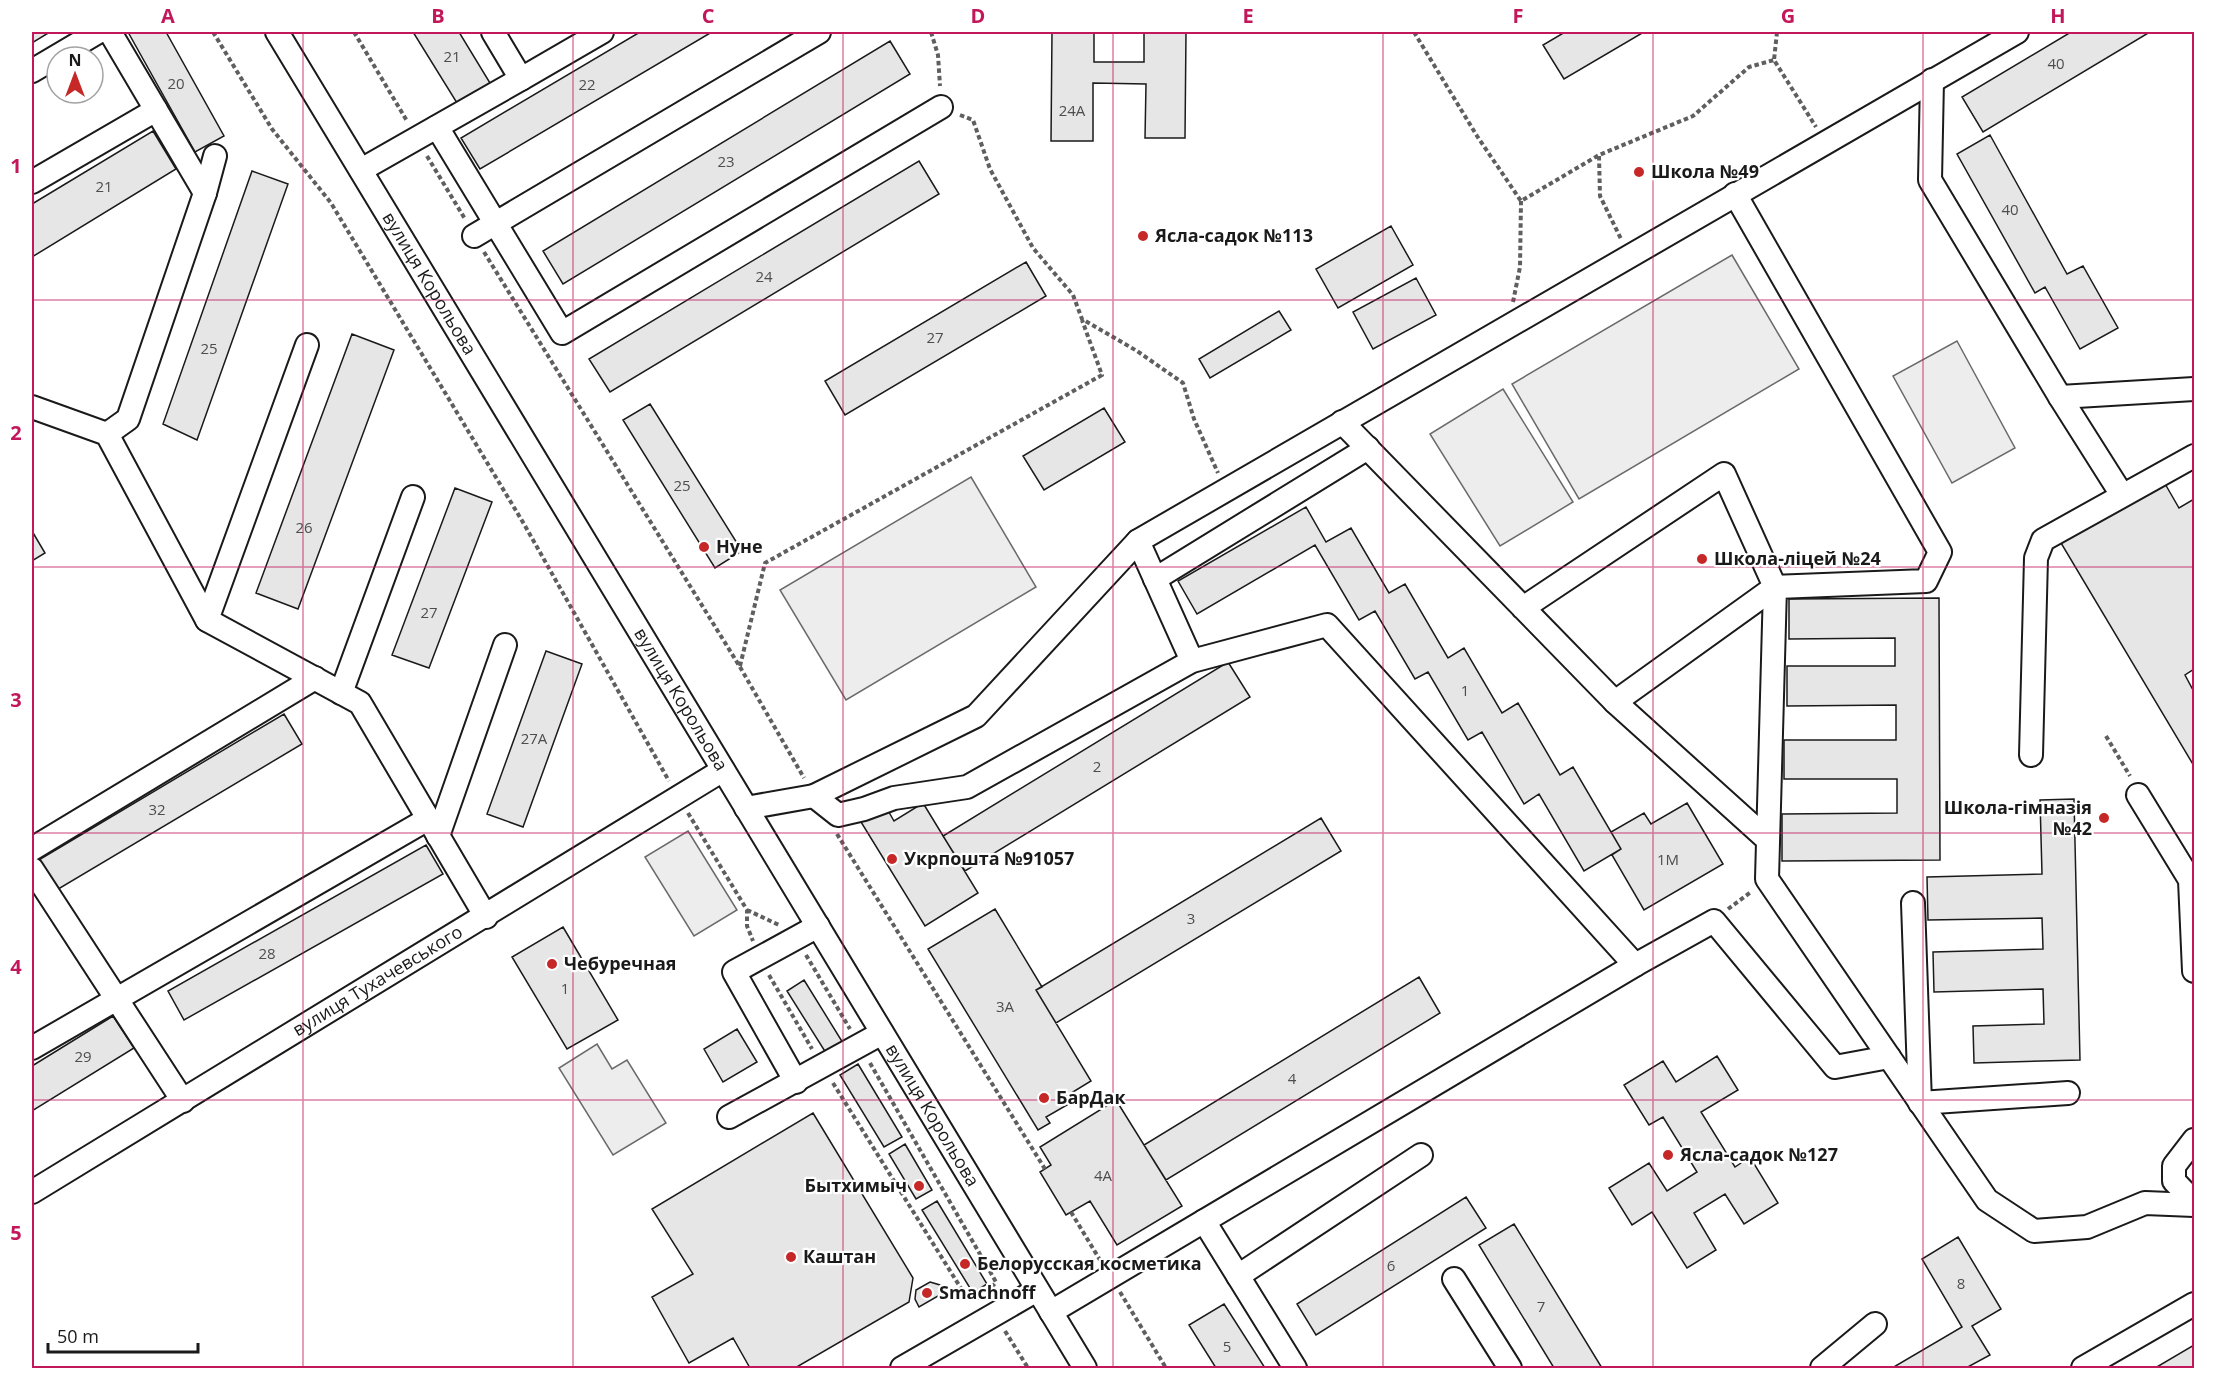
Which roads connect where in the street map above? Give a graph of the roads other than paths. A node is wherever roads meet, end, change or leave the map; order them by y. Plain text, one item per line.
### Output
1 (98, 32) edge
2 (110, 32) edge
3 (277, 32) edge
4 (494, 32) edge
5 (602, 32) edge
6 (819, 32) edge
7 (2017, 32) edge
8 (32, 71) edge
9 (521, 79) junction
10 (1932, 80) junction
11 (941, 107) road end
12 (156, 110) junction
13 (437, 127) junction
14 (215, 156) dead end
15 (361, 170) junction
16 (32, 182) edge
17 (205, 193) junction
18 (1735, 194) junction
19 (497, 222) junction
20 (474, 236) road end
21 (307, 345) dead end
22 (2194, 389) edge
23 (2060, 397) junction
24 (32, 407) edge
25 (1342, 422) junction
26 (107, 434) junction
27 (1368, 448) junction
28 (2194, 456) edge
29 (2122, 495) junction
30 (413, 497) dead end
31 (1138, 541) junction
32 (1155, 579) junction
33 (1775, 587) junction
34 (1523, 608) junction
35 (207, 620) junction
36 (506, 645) dead end
37 (1192, 661) junction
38 (315, 678) junction
39 (341, 693) junction
40 (1615, 702) junction
41 (2031, 755) dead end
42 (723, 770) junction
43 (2134, 785) road end
44 (814, 796) junction
45 (746, 808) junction
46 (433, 828) junction
47 (1768, 840) junction
48 (32, 849) edge
49 (32, 869) edge
50 (2192, 879) edge
51 (1913, 903) dead end
52 (486, 917) junction
53 (818, 926) junction
54 (1635, 965) junction
55 (2194, 971) edge
56 (116, 999) junction
57 (882, 1033) junction
58 (32, 1048) edge
59 (1888, 1057) junction
60 (796, 1082) junction
61 (2068, 1093) dead end
62 (183, 1101) junction
63 (1920, 1103) junction
64 (729, 1117) dead end
65 (2194, 1140) edge
66 (1421, 1155) dead end
67 (32, 1192) edge
68 (2194, 1204) edge
69 (1204, 1221) junction
70 (1239, 1276) junction
71 (1454, 1279) dead end
72 (1037, 1290) junction
73 (2194, 1304) edge
74 (1051, 1312) junction
75 (1875, 1324) dead end
76 (902, 1368) edge
77 (1085, 1368) edge
78 (1295, 1368) edge
79 (1510, 1368) edge
80 (1822, 1368) edge
81 (2083, 1368) edge

1 - 8 street
2 - 12 street
3 - 15 street, вулиця Корольова
4 - 9 street
5 - 9 street
6 - 19 street
7 - 10 street
9 - 13 street
10 - 18 street
10 - 23 street
11 - 19 street
12 - 16 street
12 - 17 street
13 - 15 street
13 - 19 street
14 - 17 street
15 - 42 street, вулиця Корольова
17 - 26 street
18 - 25 street
18 - 33 street
19 - 20 street
21 - 35 street
22 - 23 street
23 - 29 street
24 - 26 street
25 - 27 street
25 - 31 street
26 - 35 street
27 - 32 street
27 - 34 street
28 - 29 street
29 - 41 street
30 - 39 street
31 - 32 street
31 - 44 street
32 - 37 street
33 - 34 street
33 - 40 street
33 - 47 street
34 - 40 street
35 - 38 street
36 - 46 street
37 - 44 street
37 - 54 street
38 - 39 street
38 - 48 street
39 - 46 street
40 - 47 street
42 - 45 street, вулиця Корольова
42 - 52 street, вулиця Тухачевського
43 - 50 street
44 - 45 street
45 - 53 street, вулиця Корольова
46 - 52 street
46 - 56 street
47 - 59 street
49 - 56 street
50 - 55 street
51 - 63 street
52 - 62 street, вулиця Тухачевського
53 - 57 street, вулиця Корольова
53 - 60 street
54 - 59 street
54 - 69 street
56 - 58 street
56 - 62 street
57 - 60 street
57 - 72 street, вулиця Корольова
59 - 63 street
60 - 64 street
61 - 63 street
62 - 67 street, вулиця Тухачевського
63 - 68 street
65 - 68 street
66 - 70 street
69 - 70 street
69 - 74 street
70 - 78 street
71 - 79 street
72 - 74 street, вулиця Корольова
72 - 76 street
73 - 81 street
74 - 77 street, вулиця Корольова
75 - 80 street

